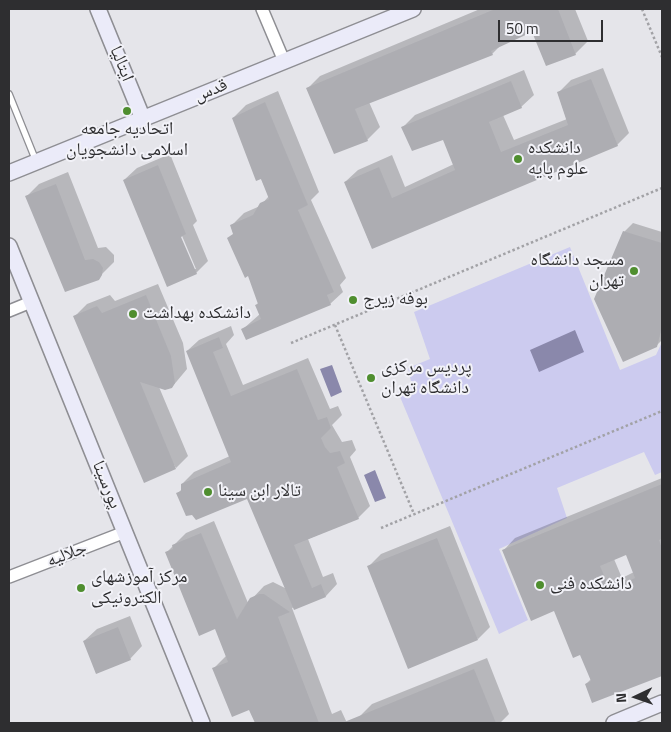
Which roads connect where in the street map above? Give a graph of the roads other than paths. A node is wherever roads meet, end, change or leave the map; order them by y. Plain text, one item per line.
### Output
1 (98, 9) edge
2 (262, 9) edge
3 (413, 9) edge
4 (284, 61) junction
5 (9, 94) edge
6 (143, 119) junction
7 (36, 162) junction
8 (9, 173) edge
9 (9, 246) edge
10 (31, 302) junction
11 (9, 311) edge
12 (125, 532) junction
13 (9, 577) edge
14 (662, 703) edge
15 (202, 723) edge
16 (614, 723) edge

1 - 6 street, ایتالیا
2 - 4 street
3 - 4 street, قدس
4 - 6 street, قدس
5 - 7 lane
6 - 7 street, قدس
7 - 8 street, قدس
9 - 10 street, پورسینا
10 - 11 street
10 - 12 street, پورسینا
12 - 13 street, جلالیه
12 - 15 street, پورسینا
14 - 16 street

